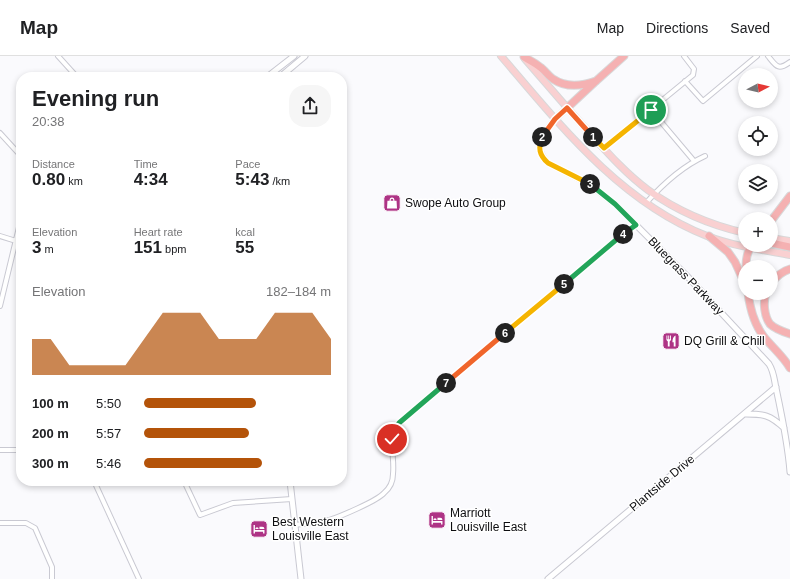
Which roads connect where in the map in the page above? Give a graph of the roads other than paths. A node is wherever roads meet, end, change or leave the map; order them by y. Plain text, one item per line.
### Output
1 (58, 56) edge
2 (294, 56) edge
3 (305, 56) edge
4 (501, 56) edge
5 (523, 56) edge
6 (624, 56) edge
7 (684, 56) edge
8 (757, 56) edge
9 (768, 56) edge
10 (790, 62) edge
11 (72, 72) edge
12 (273, 72) edge
13 (286, 72) edge
14 (596, 80) junction
15 (685, 81) junction
16 (567, 108) junction
17 (651, 110) junction
18 (555, 119) junction
19 (0, 133) edge
20 (604, 148) junction
21 (16, 151) edge
22 (705, 156) dead end
23 (694, 161) junction
24 (654, 194) junction
25 (790, 196) edge
26 (646, 203) junction
27 (778, 212) edge
28 (636, 225) junction
29 (738, 231) edge
30 (0, 236) edge
31 (709, 236) junction
32 (778, 239) edge
33 (16, 241) joint
34 (790, 241) edge
35 (738, 243) edge
36 (778, 244) edge
37 (790, 247) edge
38 (777, 252) edge
39 (790, 255) edge
40 (738, 269) edge
41 (790, 269) edge
42 (778, 275) edge
43 (749, 300) edge
44 (764, 300) edge
45 (0, 306) edge
46 (790, 334) edge
47 (790, 368) edge
48 (776, 387) junction
49 (746, 414) junction
50 (784, 428) junction
51 (0, 450) edge
52 (16, 450) edge
53 (790, 472) edge
54 (96, 486) edge
55 (186, 486) edge
56 (291, 486) edge
57 (292, 499) junction
58 (0, 523) edge
59 (295, 525) junction
60 (52, 579) edge
61 (139, 579) edge
62 (302, 579) edge
63 (548, 579) edge

1 - 11 street
2 - 12 street
3 - 13 street
4 - 18 main road
5 - 14 highway
5 - 16 main road
6 - 14 highway
7 - 15 street
8 - 15 street
9 - 10 street
14 - 16 highway
15 - 17 street
16 - 18 main road
16 - 20 main road
17 - 20 street
17 - 23 street
18 - 26 main road
18 - 28 street, Bluegrass Parkway
19 - 21 street
20 - 24 main road
22 - 23 street
23 - 24 street
24 - 26 street
24 - 29 main road
25 - 27 highway
26 - 31 main road
28 - 48 street, Bluegrass Parkway
28 - 59 street
30 - 33 street
31 - 35 main road
31 - 40 highway
32 - 34 main road
33 - 45 street
36 - 37 highway
38 - 39 main road
41 - 42 highway
43 - 47 highway
44 - 46 highway
48 - 49 street, Plantside Drive
48 - 50 street, Bluegrass Parkway
49 - 50 street
49 - 63 street, Plantside Drive
50 - 53 street, Bluegrass Parkway
51 - 52 street
54 - 61 street
55 - 57 street
56 - 57 street
57 - 59 street
58 - 60 street
59 - 62 street

